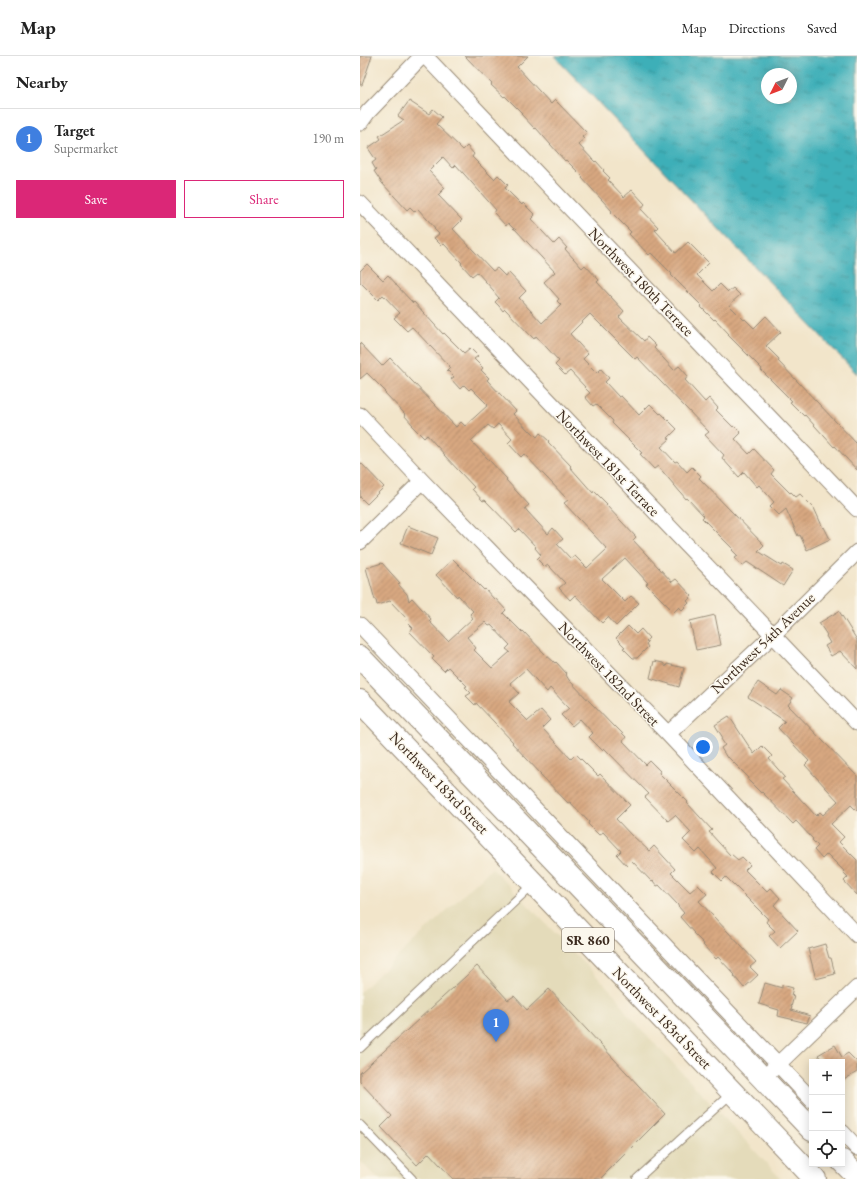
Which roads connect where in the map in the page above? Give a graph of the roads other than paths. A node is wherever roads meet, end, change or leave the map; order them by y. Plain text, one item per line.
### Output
1 (422, 56) edge
2 (425, 56) edge
3 (360, 123) edge
4 (360, 202) edge
5 (360, 415) edge
6 (422, 481) junction
7 (857, 509) edge
8 (360, 542) edge
9 (857, 552) edge
10 (360, 625) edge
11 (773, 635) junction
12 (360, 656) edge
13 (360, 701) edge
14 (857, 723) edge
15 (668, 734) junction
16 (431, 775) junction
17 (493, 796) junction
18 (534, 883) junction
19 (857, 935) edge
20 (857, 988) edge
21 (360, 1048) edge
22 (771, 1071) junction
23 (714, 1072) junction
24 (733, 1092) junction
25 (809, 1098) edge
26 (793, 1111) junction
27 (360, 1126) edge
28 (809, 1127) edge
29 (845, 1135) edge
30 (857, 1148) edge
31 (845, 1164) edge
32 (857, 1176) edge
33 (412, 1179) edge
34 (637, 1179) edge
35 (815, 1179) edge

1 - 3 street
2 - 7 street, Northwest 180th Terrace
4 - 11 street, Northwest 181st Terrace
5 - 6 street, Northwest 182nd Street
6 - 8 street
6 - 15 street, Northwest 182nd Street
9 - 11 street, Northwest 54th Avenue
10 - 22 street
11 - 14 street, Northwest 181st Terrace
11 - 15 street, Northwest 54th Avenue
12 - 17 main road, Northwest 183rd Street / SR 860
13 - 16 main road, Northwest 183rd Street / SR 860
15 - 19 street, Northwest 182nd Street
16 - 17 main road
16 - 18 main road, Northwest 183rd Street / SR 860
17 - 22 main road, Northwest 183rd Street / SR 860
18 - 21 lane
18 - 23 main road, Northwest 183rd Street / SR 860
20 - 22 street
22 - 23 main road
22 - 25 street
22 - 26 main road, Northwest 183rd Street / SR 860
23 - 24 main road, Northwest 183rd Street / SR 860
24 - 26 main road
24 - 34 lane
24 - 35 main road, Northwest 183rd Street / SR 860
26 - 28 main road, Northwest 183rd Street / SR 860
27 - 33 lane
29 - 30 street
31 - 32 main road

